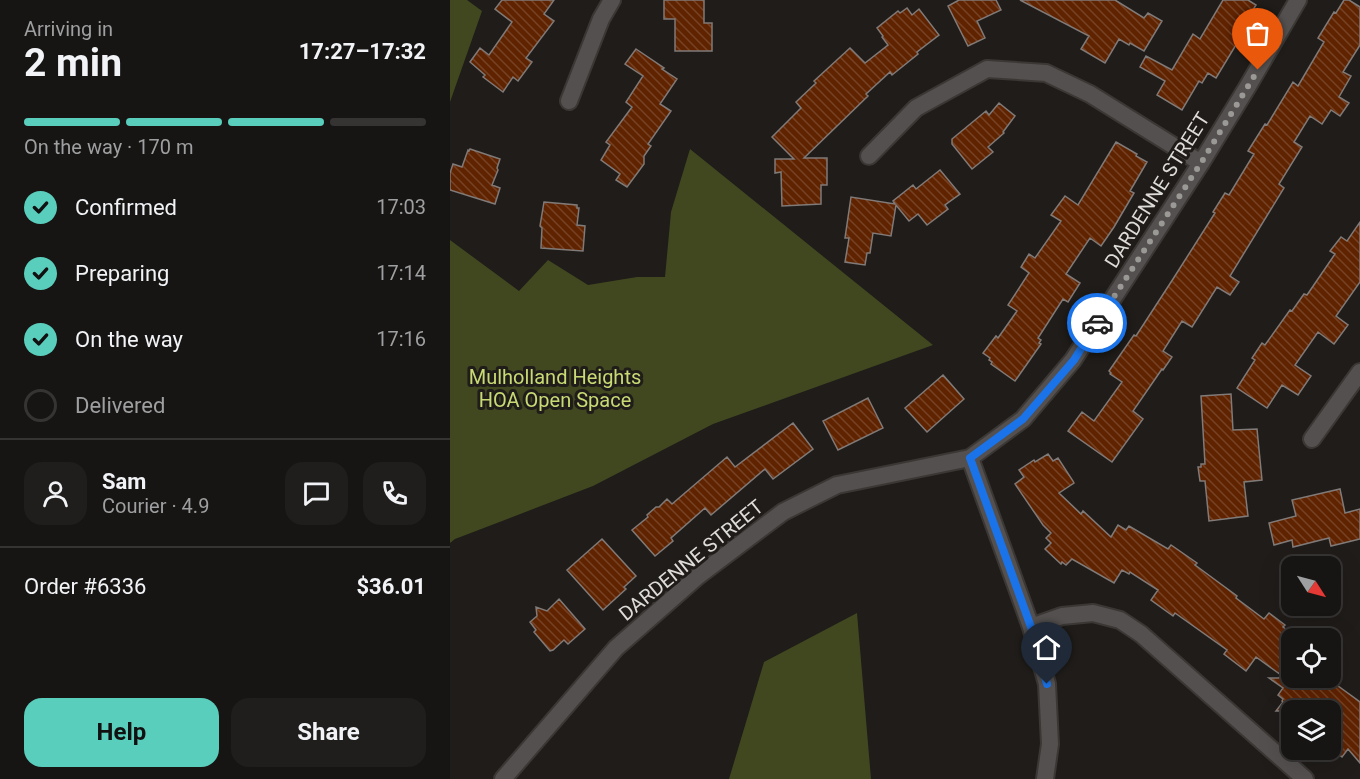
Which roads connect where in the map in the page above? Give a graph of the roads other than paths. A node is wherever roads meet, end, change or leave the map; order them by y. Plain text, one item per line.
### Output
1 (612, 0) edge
2 (1298, 1) edge
3 (569, 101) dead end
4 (869, 156) dead end
5 (1201, 163) junction
6 (1360, 372) edge
7 (1312, 438) dead end
8 (970, 458) junction
9 (1031, 627) junction
10 (503, 779) edge
11 (1045, 779) edge
12 (1305, 779) edge

1 - 3 street
2 - 5 street, DARDENNE STREET
4 - 5 street
5 - 8 street, DARDENNE STREET
6 - 7 street
8 - 9 street
8 - 10 street, DARDENNE STREET
9 - 11 street
9 - 12 street

